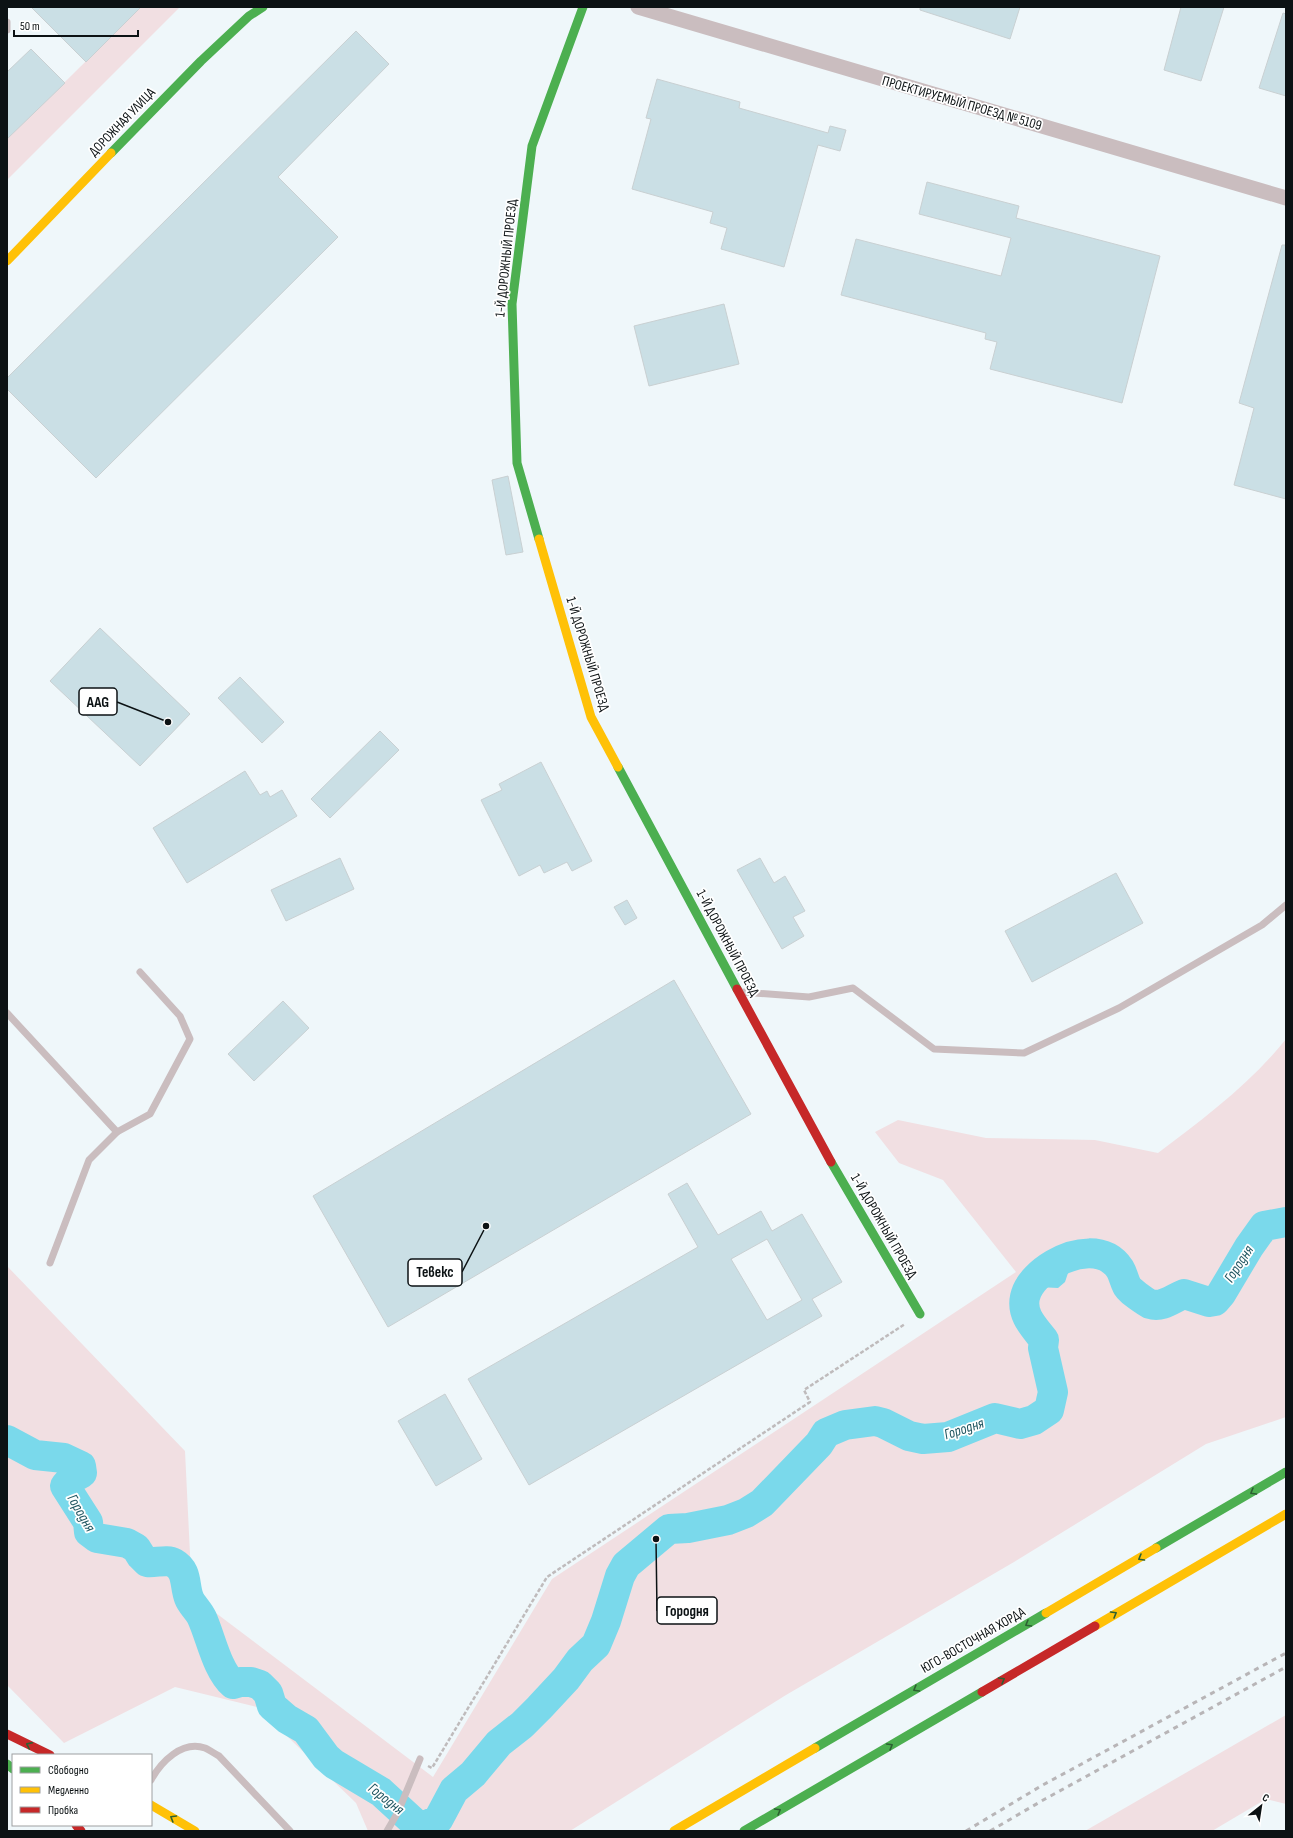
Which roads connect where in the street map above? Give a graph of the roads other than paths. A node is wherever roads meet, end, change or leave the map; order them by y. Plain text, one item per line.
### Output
1 (263, 7) edge
2 (583, 7) edge
3 (638, 7) edge
4 (7, 22) edge
5 (7, 30) edge
6 (1286, 198) edge
7 (7, 261) edge
8 (1286, 905) edge
9 (140, 972) dead end
10 (738, 991) junction
11 (7, 1013) edge
12 (117, 1132) junction
13 (50, 1263) dead end
14 (920, 1314) road end
15 (1286, 1472) edge
16 (1286, 1514) edge
17 (7, 1734) edge
18 (48, 1754) edge
19 (420, 1760) road end
20 (152, 1778) edge
21 (152, 1806) edge
22 (388, 1830) edge
23 (195, 1831) edge
24 (290, 1831) edge
25 (674, 1831) edge
26 (744, 1831) edge

1 - 7 main road, ДОРОЖНАЯ УЛИЦА
2 - 10 main road, 1-Й ДОРОЖНЫЙ ПРОЕЗД
3 - 6 street, ПРОЕКТИРУЕМЫЙ ПРОЕЗД № 5109
4 - 5 lane
8 - 10 lane
9 - 12 lane
10 - 14 main road, 1-Й ДОРОЖНЫЙ ПРОЕЗД
11 - 12 lane
12 - 13 lane
15 -> 25 main road, ЮГО-ВОСТОЧНАЯ ХОРДА
26 -> 16 main road
18 -> 17 main road
19 - 22 lane
20 - 24 lane
23 -> 21 main road

